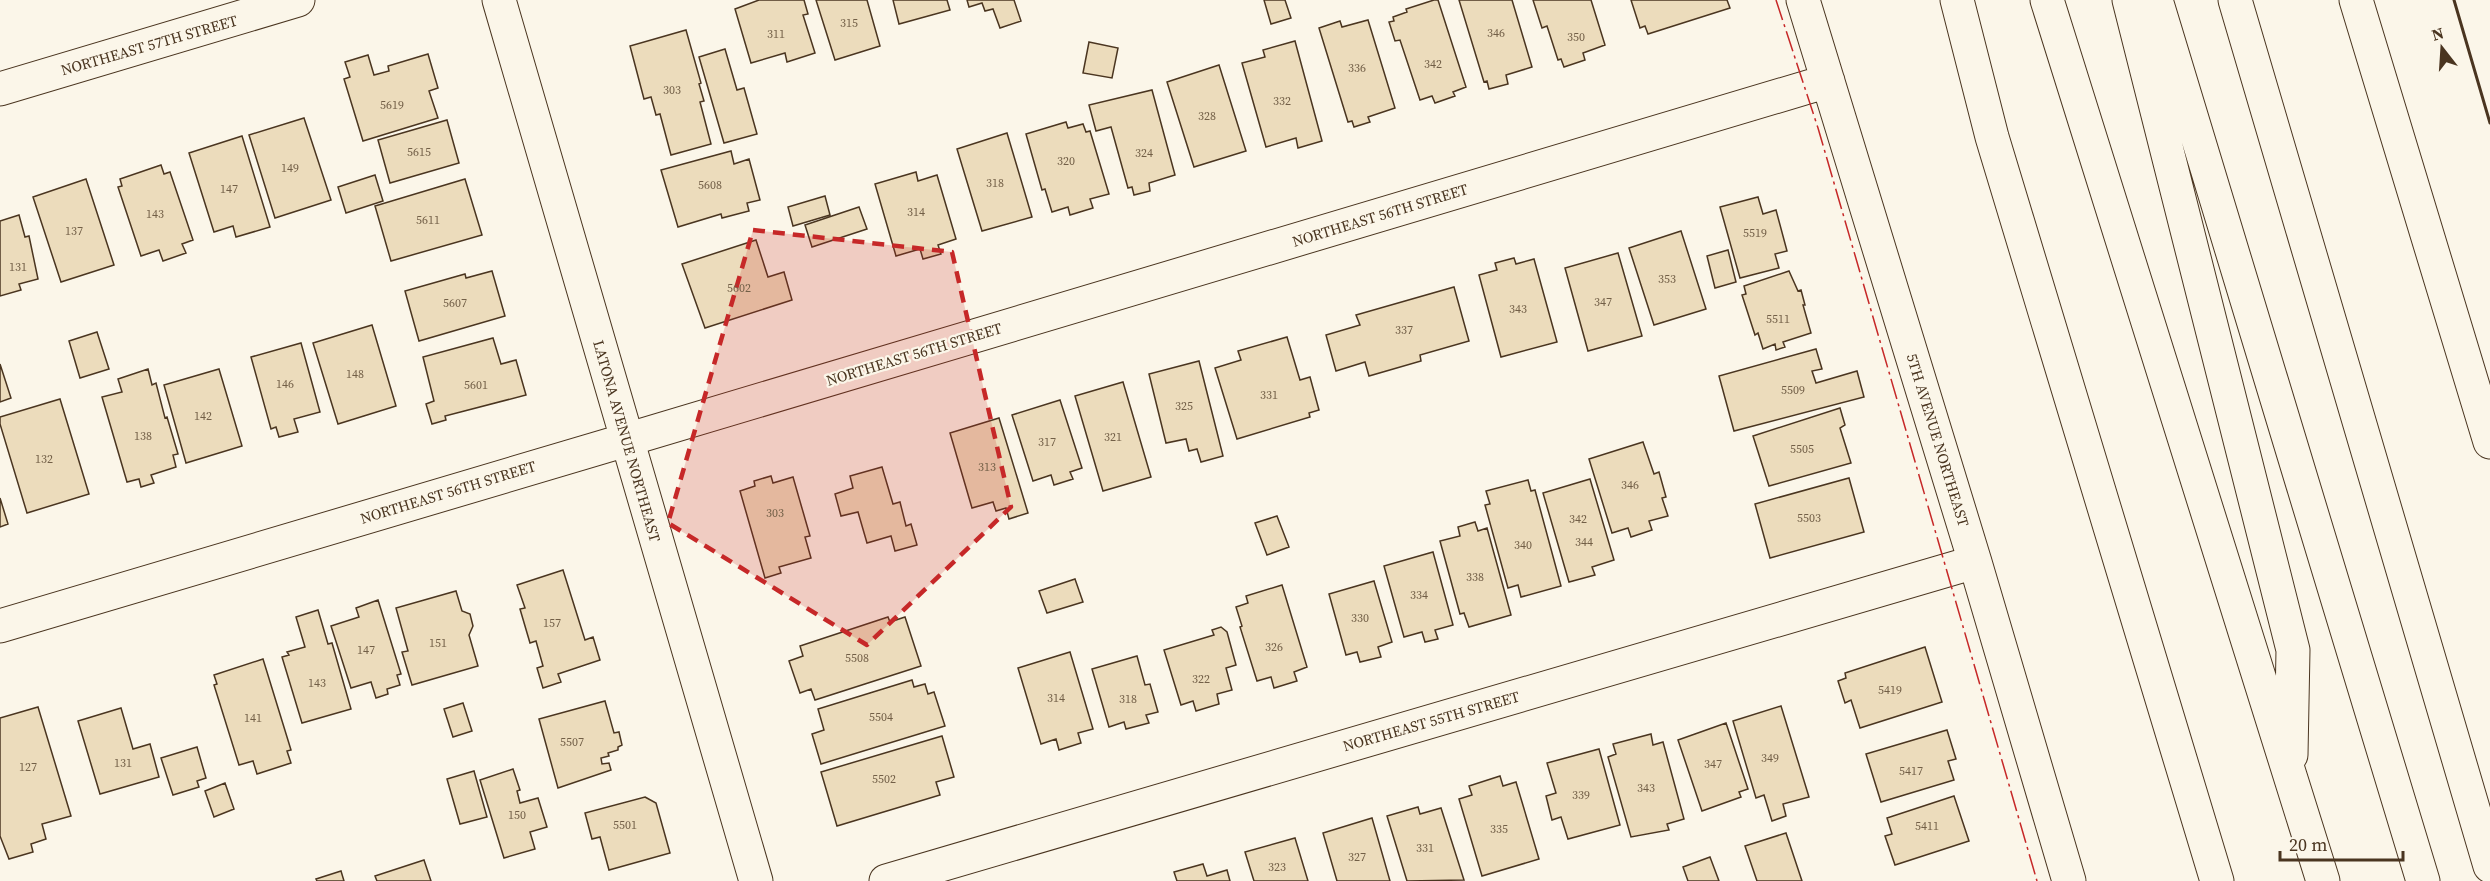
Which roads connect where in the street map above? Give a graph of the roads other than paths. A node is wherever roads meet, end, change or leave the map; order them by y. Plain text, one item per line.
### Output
1 (298, 0) edge
2 (499, 0) edge
3 (1803, 0) edge
4 (1958, 0) edge
5 (2047, 0) edge
6 (2129, 0) edge
7 (2156, 0) edge
8 (2235, 0) edge
9 (2356, 0) edge
10 (1828, 81) junction
11 (0, 89) edge
12 (2445, 289) junction
13 (2490, 398) edge
14 (626, 440) junction
15 (2490, 442) edge
16 (1975, 562) junction
17 (0, 626) edge
18 (2291, 782) junction
19 (2490, 866) edge
20 (756, 881) edge
21 (886, 881) edge
22 (2069, 881) edge
23 (2217, 881) edge
24 (2324, 881) edge
25 (2423, 881) edge

1 - 11 main road, NORTHEAST 57TH STREET
2 - 14 main road, LATONA AVENUE NORTHEAST
3 - 10 main road, 5TH AVENUE NORTHEAST
4 - 23 main road
5 - 18 main road
6 - 18 main road
7 - 25 main road
8 - 19 main road
9 - 12 main road
10 - 14 main road, NORTHEAST 56TH STREET
10 - 16 main road, 5TH AVENUE NORTHEAST
12 - 13 main road
12 - 15 main road
14 - 17 main road, NORTHEAST 56TH STREET
14 - 20 main road, LATONA AVENUE NORTHEAST
16 - 21 main road, NORTHEAST 55TH STREET
16 - 22 main road, 5TH AVENUE NORTHEAST
18 - 24 main road

